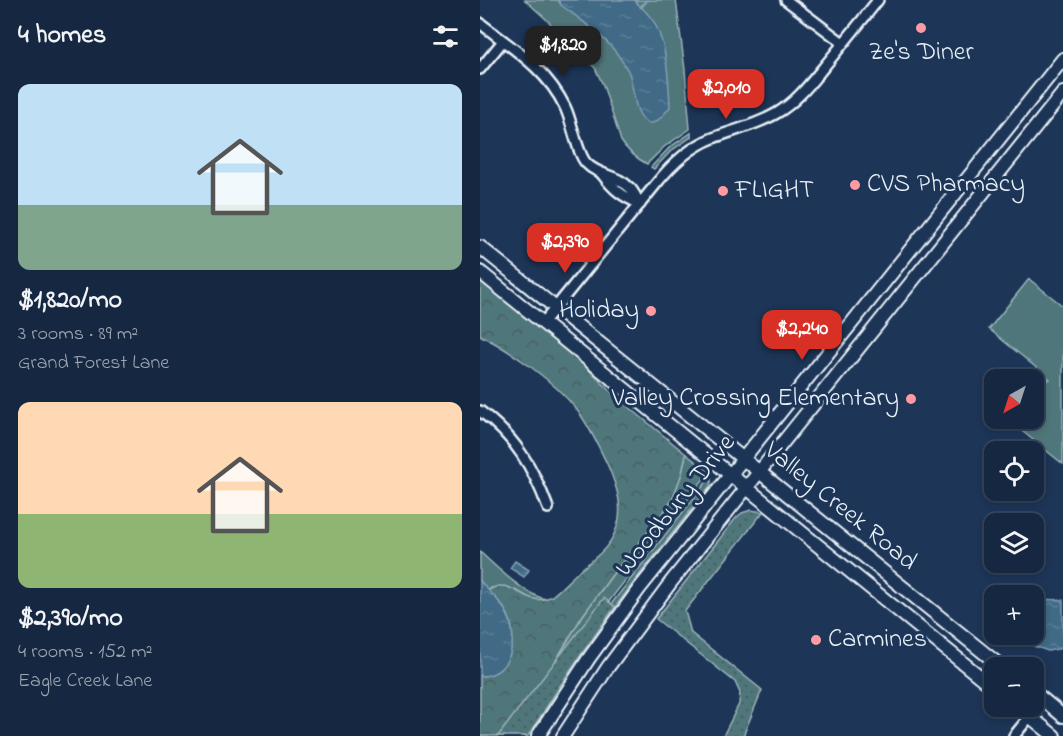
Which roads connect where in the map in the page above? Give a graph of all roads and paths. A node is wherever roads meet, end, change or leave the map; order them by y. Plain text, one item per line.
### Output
1 (786, 0) edge
2 (878, 0) edge
3 (480, 23) edge
4 (503, 41) junction
5 (843, 43) junction
6 (1063, 59) edge
7 (480, 69) edge
8 (1063, 93) edge
9 (640, 204) junction
10 (480, 246) edge
11 (480, 272) edge
12 (556, 307) junction
13 (543, 323) junction
14 (480, 411) edge
15 (743, 458) junction
16 (760, 471) junction
17 (730, 475) junction
18 (746, 488) junction
19 (548, 508) dead end
20 (989, 657) edge
21 (984, 680) edge
22 (1044, 701) edge
23 (1063, 716) edge
24 (1029, 717) edge
25 (1031, 717) edge
26 (538, 736) edge
27 (563, 736) edge
28 (1014, 736) edge
29 (1054, 736) edge

1 - 5 street
2 - 5 street
3 - 4 street
4 - 7 street
4 - 9 street
5 - 9 street
6 - 15 main road, Woodbury Drive
8 - 16 main road, Woodbury Drive
9 - 12 street
10 - 12 main road, Valley Creek Road
11 - 13 main road, Valley Creek Road
12 - 13 street
12 - 15 main road, Valley Creek Road
13 - 17 main road, Valley Creek Road
14 - 19 street
15 - 16 main road, Valley Creek Road
15 - 17 main road, Woodbury Drive
16 - 18 main road, Woodbury Drive
16 - 20 main road, Valley Creek Road
17 - 18 main road, Valley Creek Road
17 - 26 main road, Woodbury Drive
18 - 21 main road, Valley Creek Road
18 - 27 main road, Woodbury Drive
22 - 23 main road
24 - 28 street
25 - 29 main road

